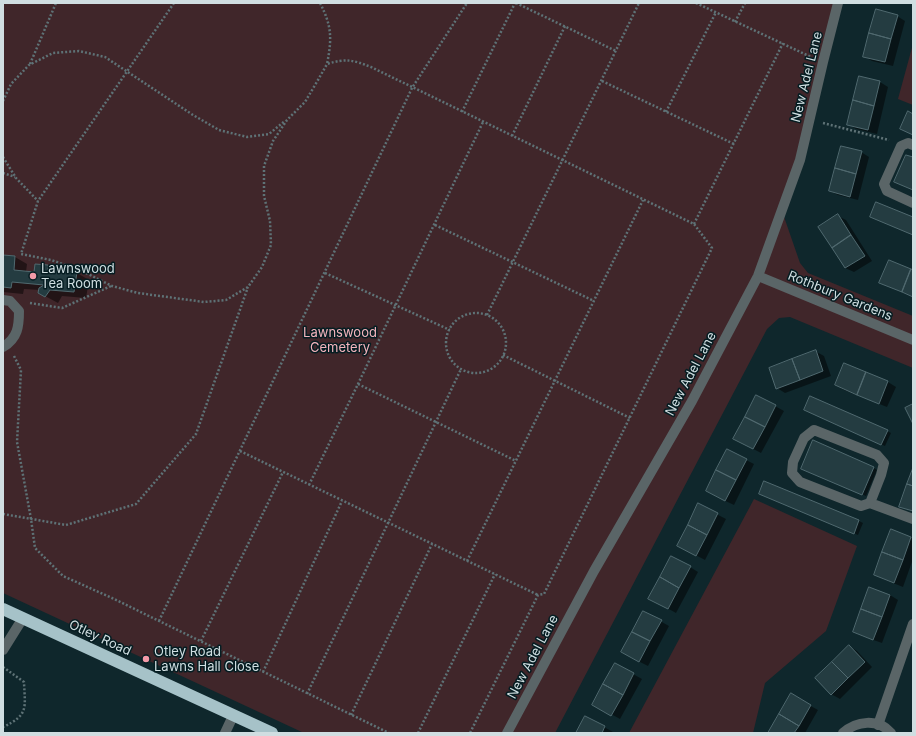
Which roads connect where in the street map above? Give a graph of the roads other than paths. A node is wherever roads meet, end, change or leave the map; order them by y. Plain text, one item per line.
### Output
1 (838, 3) edge
2 (913, 145) edge
3 (913, 203) edge
4 (758, 276) junction
5 (3, 300) edge
6 (913, 340) edge
7 (6, 345) edge
8 (870, 503) junction
9 (913, 520) edge
10 (3, 608) edge
11 (23, 618) junction
12 (913, 624) edge
13 (3, 650) edge
14 (233, 716) junction
15 (878, 724) junction
16 (225, 733) edge
17 (272, 733) edge
18 (507, 733) edge
19 (843, 733) edge
20 (891, 733) edge

1 - 4 street, New Adel Lane
2 - 3 street
4 - 6 street, Rothbury Gardens
4 - 18 street, New Adel Lane
5 - 7 street
8 - 8 street
8 - 9 street
10 - 11 highway, Otley Road
11 - 13 street
11 - 14 highway, Otley Road
12 - 15 street
14 - 16 street
14 - 17 highway, Otley Road
15 - 19 street
15 - 20 street

